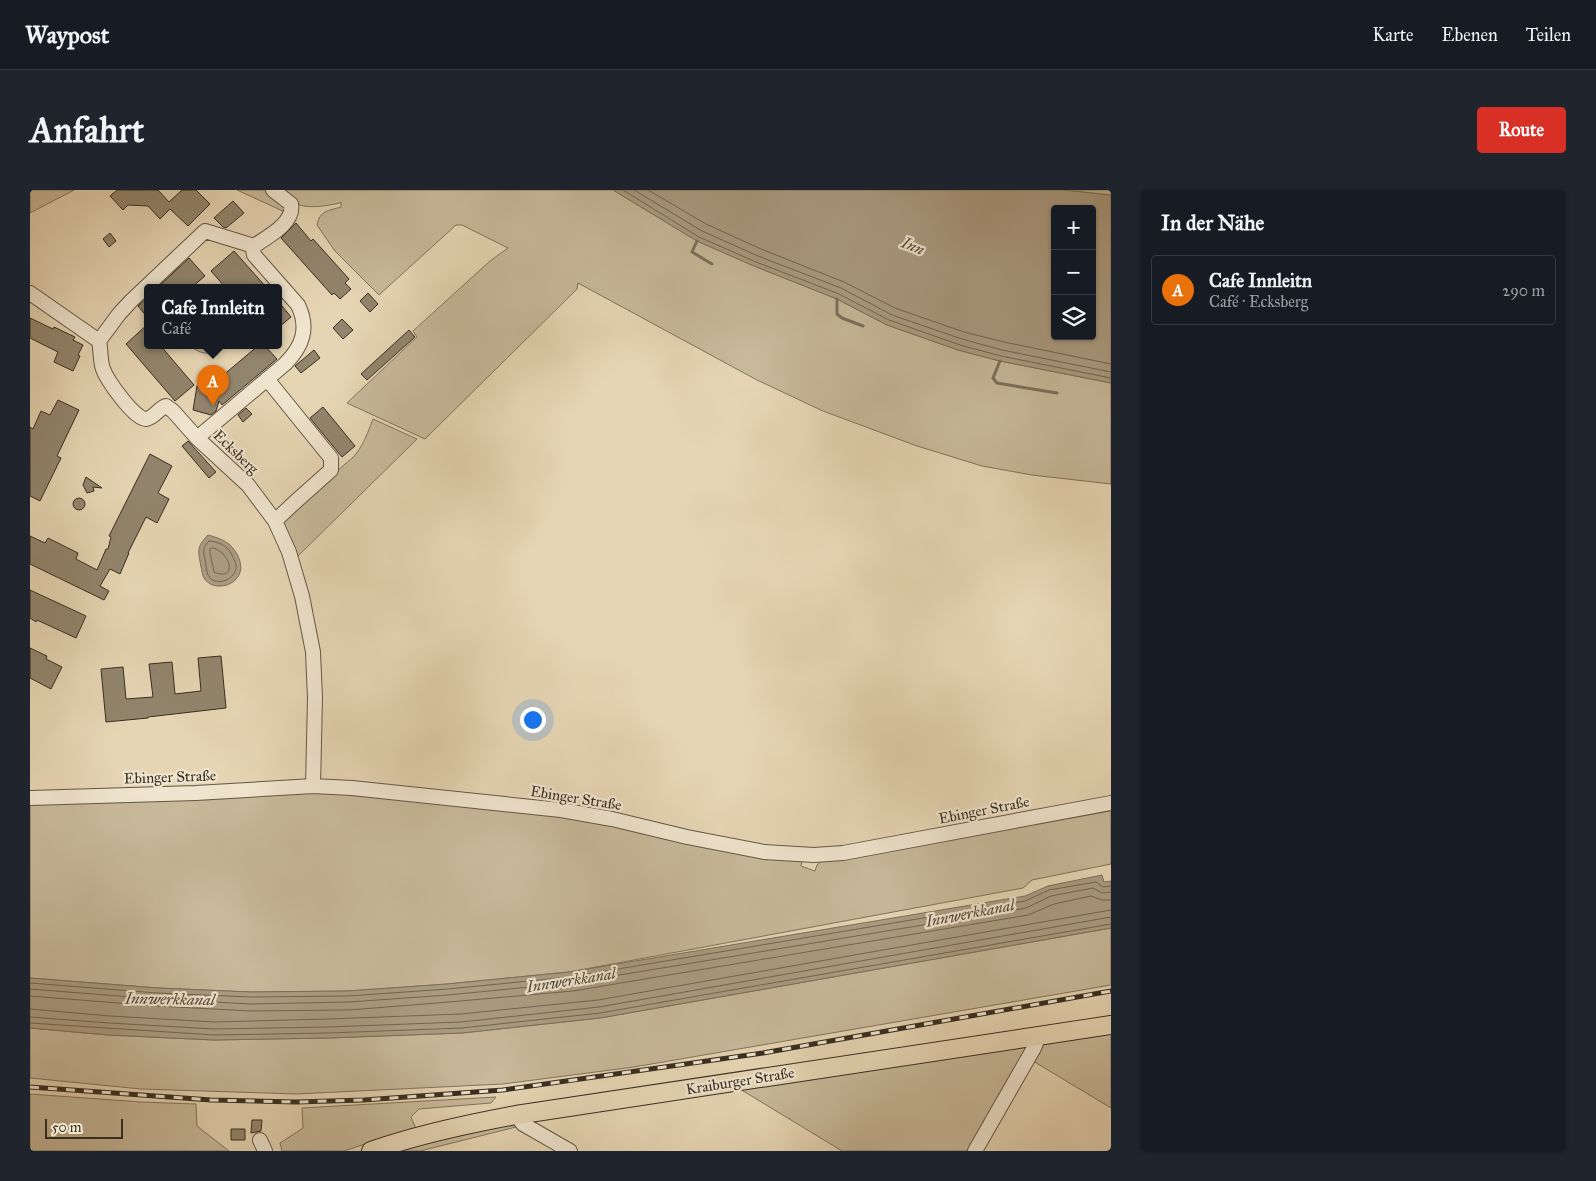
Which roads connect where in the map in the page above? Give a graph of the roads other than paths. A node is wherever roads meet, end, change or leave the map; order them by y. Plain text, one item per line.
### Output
1 (273, 190) edge
2 (254, 246) junction
3 (149, 284) edge
4 (279, 284) edge
5 (282, 287) edge
6 (144, 289) edge
7 (30, 293) edge
8 (99, 341) junction
9 (267, 379) junction
10 (197, 438) junction
11 (275, 521) junction
12 (313, 786) junction
13 (30, 798) edge
14 (1111, 803) edge
15 (1111, 1025) edge
16 (1036, 1036) junction
17 (516, 1115) junction
18 (372, 1151) edge
19 (570, 1151) edge
20 (975, 1151) edge

1 - 2 street
2 - 3 street
2 - 4 street, Ecksberg
5 - 9 street, Ecksberg
6 - 8 street
7 - 8 street
8 - 10 street
9 - 10 street, Ecksberg
9 - 11 street
10 - 11 street, Ecksberg
11 - 12 street, Ecksberg
12 - 13 street, Ebinger Straße
12 - 14 street, Ebinger Straße
15 - 16 main road, Kraiburger Straße
16 - 17 main road, Kraiburger Straße
16 - 20 street
17 - 18 main road, Kraiburger Straße
17 - 19 street

